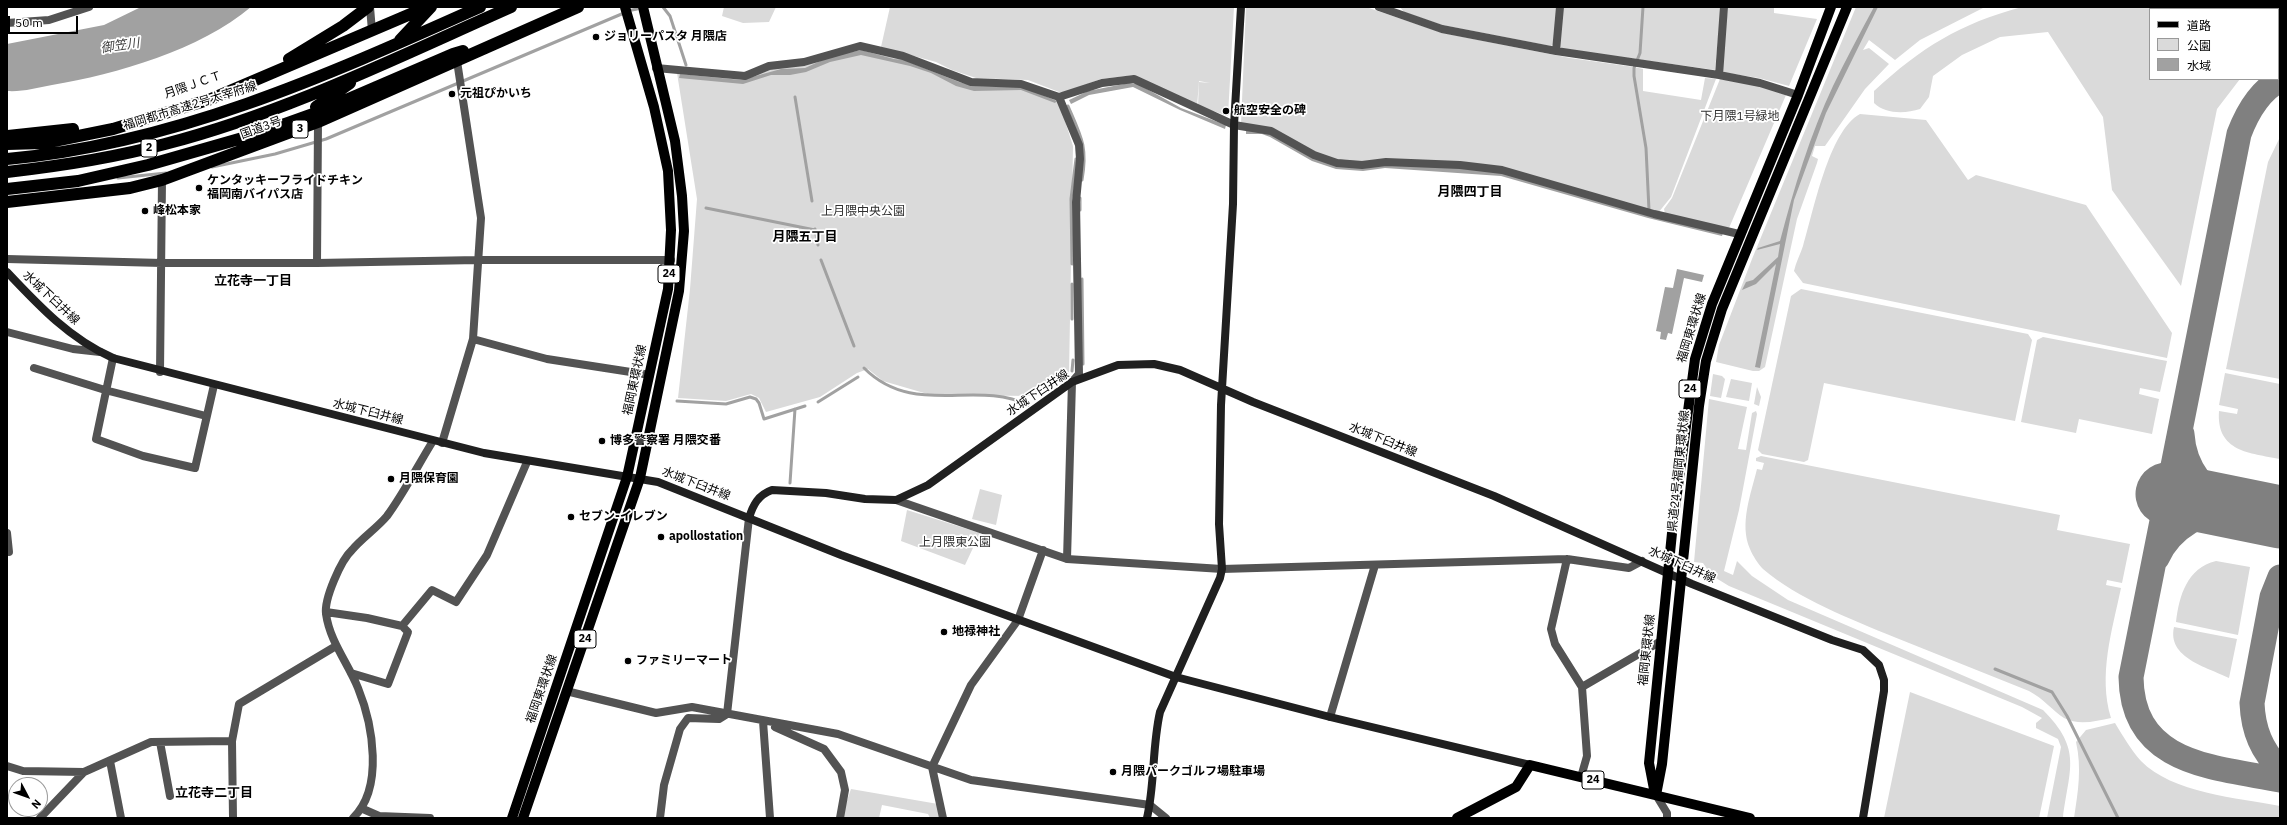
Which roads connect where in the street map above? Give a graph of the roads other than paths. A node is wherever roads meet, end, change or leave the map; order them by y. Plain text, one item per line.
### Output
1 (89, 7) edge
2 (369, 7) edge
3 (429, 7) edge
4 (480, 7) edge
5 (512, 7) edge
6 (578, 7) edge
7 (625, 7) edge
8 (643, 7) edge
9 (1241, 7) edge
10 (1379, 7) edge
11 (1560, 7) edge
12 (1724, 7) edge
13 (1831, 7) edge
14 (1847, 7) edge
15 (1397, 10) edge
16 (7, 23) edge
17 (372, 31) junction
18 (495, 44) junction
19 (1556, 51) junction
20 (457, 61) junction
21 (656, 68) junction
22 (1719, 75) junction
23 (1798, 95) junction
24 (1059, 97) junction
25 (317, 117) junction
26 (1234, 125) junction
27 (7, 136) edge
28 (44, 143) junction
29 (7, 144) edge
30 (7, 148) edge
31 (7, 159) edge
32 (7, 172) edge
33 (162, 180) junction
34 (7, 189) edge
35 (7, 203) edge
36 (1739, 234) junction
37 (7, 259) edge
38 (478, 260) junction
39 (671, 260) junction
40 (162, 263) junction
41 (317, 263) junction
42 (7, 272) edge
43 (7, 332) edge
44 (473, 339) junction
45 (100, 352) junction
46 (113, 358) junction
47 (34, 368) dead end
48 (160, 372) junction
49 (650, 375) junction
50 (1072, 382) junction
51 (214, 386) junction
52 (1224, 389) junction
53 (105, 390) junction
54 (206, 416) junction
55 (433, 441) junction
56 (442, 443) junction
57 (527, 462) junction
58 (627, 477) junction
59 (640, 478) junction
60 (896, 500) junction
61 (749, 518) junction
62 (7, 533) edge
63 (1043, 550) junction
64 (10, 552) dead end
65 (1067, 559) junction
66 (1567, 559) junction
67 (1642, 561) junction
68 (1375, 565) junction
69 (1222, 569) junction
70 (1668, 572) junction
71 (1681, 579) junction
72 (326, 612) junction
73 (1018, 620) junction
74 (402, 626) junction
75 (1661, 641) junction
76 (336, 646) junction
77 (351, 672) junction
78 (1176, 676) junction
79 (1582, 687) junction
80 (566, 692) junction
81 (727, 714) junction
82 (1330, 717) junction
83 (763, 721) junction
84 (232, 741) junction
85 (160, 742) junction
86 (110, 761) junction
87 (1530, 765) junction
88 (7, 766) edge
89 (932, 767) junction
90 (84, 772) junction
91 (1581, 777) junction
92 (1656, 795) junction
93 (170, 796) dead end
94 (1150, 805) junction
95 (363, 809) junction
96 (40, 818) edge
97 (121, 818) edge
98 (233, 818) edge
99 (353, 818) edge
100 (430, 818) edge
101 (512, 818) edge
102 (522, 818) edge
103 (660, 818) edge
104 (770, 818) edge
105 (840, 818) edge
106 (943, 818) edge
107 (1147, 818) edge
108 (1166, 818) edge
109 (1457, 818) edge
110 (1667, 818) edge
111 (1750, 818) edge
112 (1863, 818) edge

1 - 16 street
2 - 17 street
2 - 27 highway, 月隈ＪＣＴ
3 - 17 highway
3 - 35 highway
4 - 31 highway, 福岡都市高速2号太宰府線 / 2
5 - 32 highway, 2
6 - 18 highway, 国道3号 / 3
7 - 39 main road, 福岡東環状線 / 24
8 - 21 main road, 福岡東環状線 / 24
9 - 26 main road
10 - 15 street
11 - 19 street
12 - 22 street
13 - 23 main road, 福岡東環状線 / 24
14 - 71 main road, 県道24号福岡東環状線 / 24
15 - 19 street
17 - 28 highway
18 - 20 highway, 国道3号 / 3
18 - 25 highway
19 - 22 street
20 - 25 highway, 国道3号 / 3
20 - 38 street
21 - 24 street
21 - 59 main road, 福岡東環状線 / 24
22 - 23 street
23 - 36 main road, 福岡東環状線 / 24
24 - 26 street
24 - 50 street
25 - 33 highway, 国道3号 / 3
25 - 34 highway
25 - 41 street
26 - 36 street
26 - 52 main road
28 - 29 highway
28 - 30 highway
33 - 35 highway, 国道3号 / 3
33 - 40 street
36 - 70 main road, 福岡東環状線 / 24
37 - 40 street
38 - 39 street
38 - 41 street
38 - 44 street
39 - 49 main road, 福岡東環状線 / 24
40 - 41 street
40 - 48 street
42 - 45 main road, 水城下臼井線
43 - 45 street
44 - 49 street
44 - 56 street
45 - 46 main road, 水城下臼井線
46 - 48 main road, 水城下臼井線
46 - 53 street
47 - 53 street
48 - 51 main road, 水城下臼井線
49 - 58 main road, 福岡東環状線 / 24
50 - 52 main road, 水城下臼井線
50 - 60 main road, 水城下臼井線
50 - 65 street
51 - 54 street
51 - 55 main road, 水城下臼井線
52 - 67 main road, 水城下臼井線
52 - 69 main road
53 - 54 street
53 - 54 street
55 - 56 main road, 水城下臼井線
55 - 72 street
56 - 57 main road, 水城下臼井線
57 - 58 main road, 水城下臼井線
57 - 74 street
58 - 59 main road, 水城下臼井線
58 - 101 main road, 福岡東環状線 / 24
59 - 61 main road, 水城下臼井線
59 - 80 main road, 福岡東環状線 / 24
60 - 61 main road, 水城下臼井線
60 - 63 street
61 - 73 main road, 水城下臼井線
61 - 81 street
62 - 64 street
63 - 65 street
63 - 73 street
65 - 69 street
66 - 67 street
66 - 68 street
66 - 79 street
67 - 70 main road, 水城下臼井線
68 - 69 street
68 - 82 street
69 - 78 main road
70 - 71 main road, 水城下臼井線
70 - 75 main road, 福岡東環状線 / 24
71 - 92 main road, 県道24号福岡東環状線 / 24
71 - 112 main road, 水城下臼井線
72 - 74 street
72 - 76 street
73 - 78 main road, 水城下臼井線
73 - 89 street
74 - 77 street
75 - 79 street
75 - 92 main road, 福岡東環状線 / 24
76 - 77 street
76 - 84 street
77 - 95 street
78 - 82 main road, 水城下臼井線
78 - 94 main road
79 - 91 street
80 - 81 street
80 - 102 main road, 福岡東環状線 / 24
81 - 83 street
81 - 103 street
82 - 87 main road, 水城下臼井線
83 - 89 street
83 - 104 street
83 - 105 street
84 - 85 street
84 - 98 street
85 - 86 street
85 - 93 street
86 - 90 street
86 - 97 street
87 - 91 main road, 24
87 - 109 main road
88 - 90 street
89 - 94 street
89 - 106 street
90 - 96 street
91 - 92 main road, 24
92 - 110 street, 福岡東環状線
92 - 111 main road
94 - 107 main road
94 - 108 street
95 - 99 street
95 - 100 street

